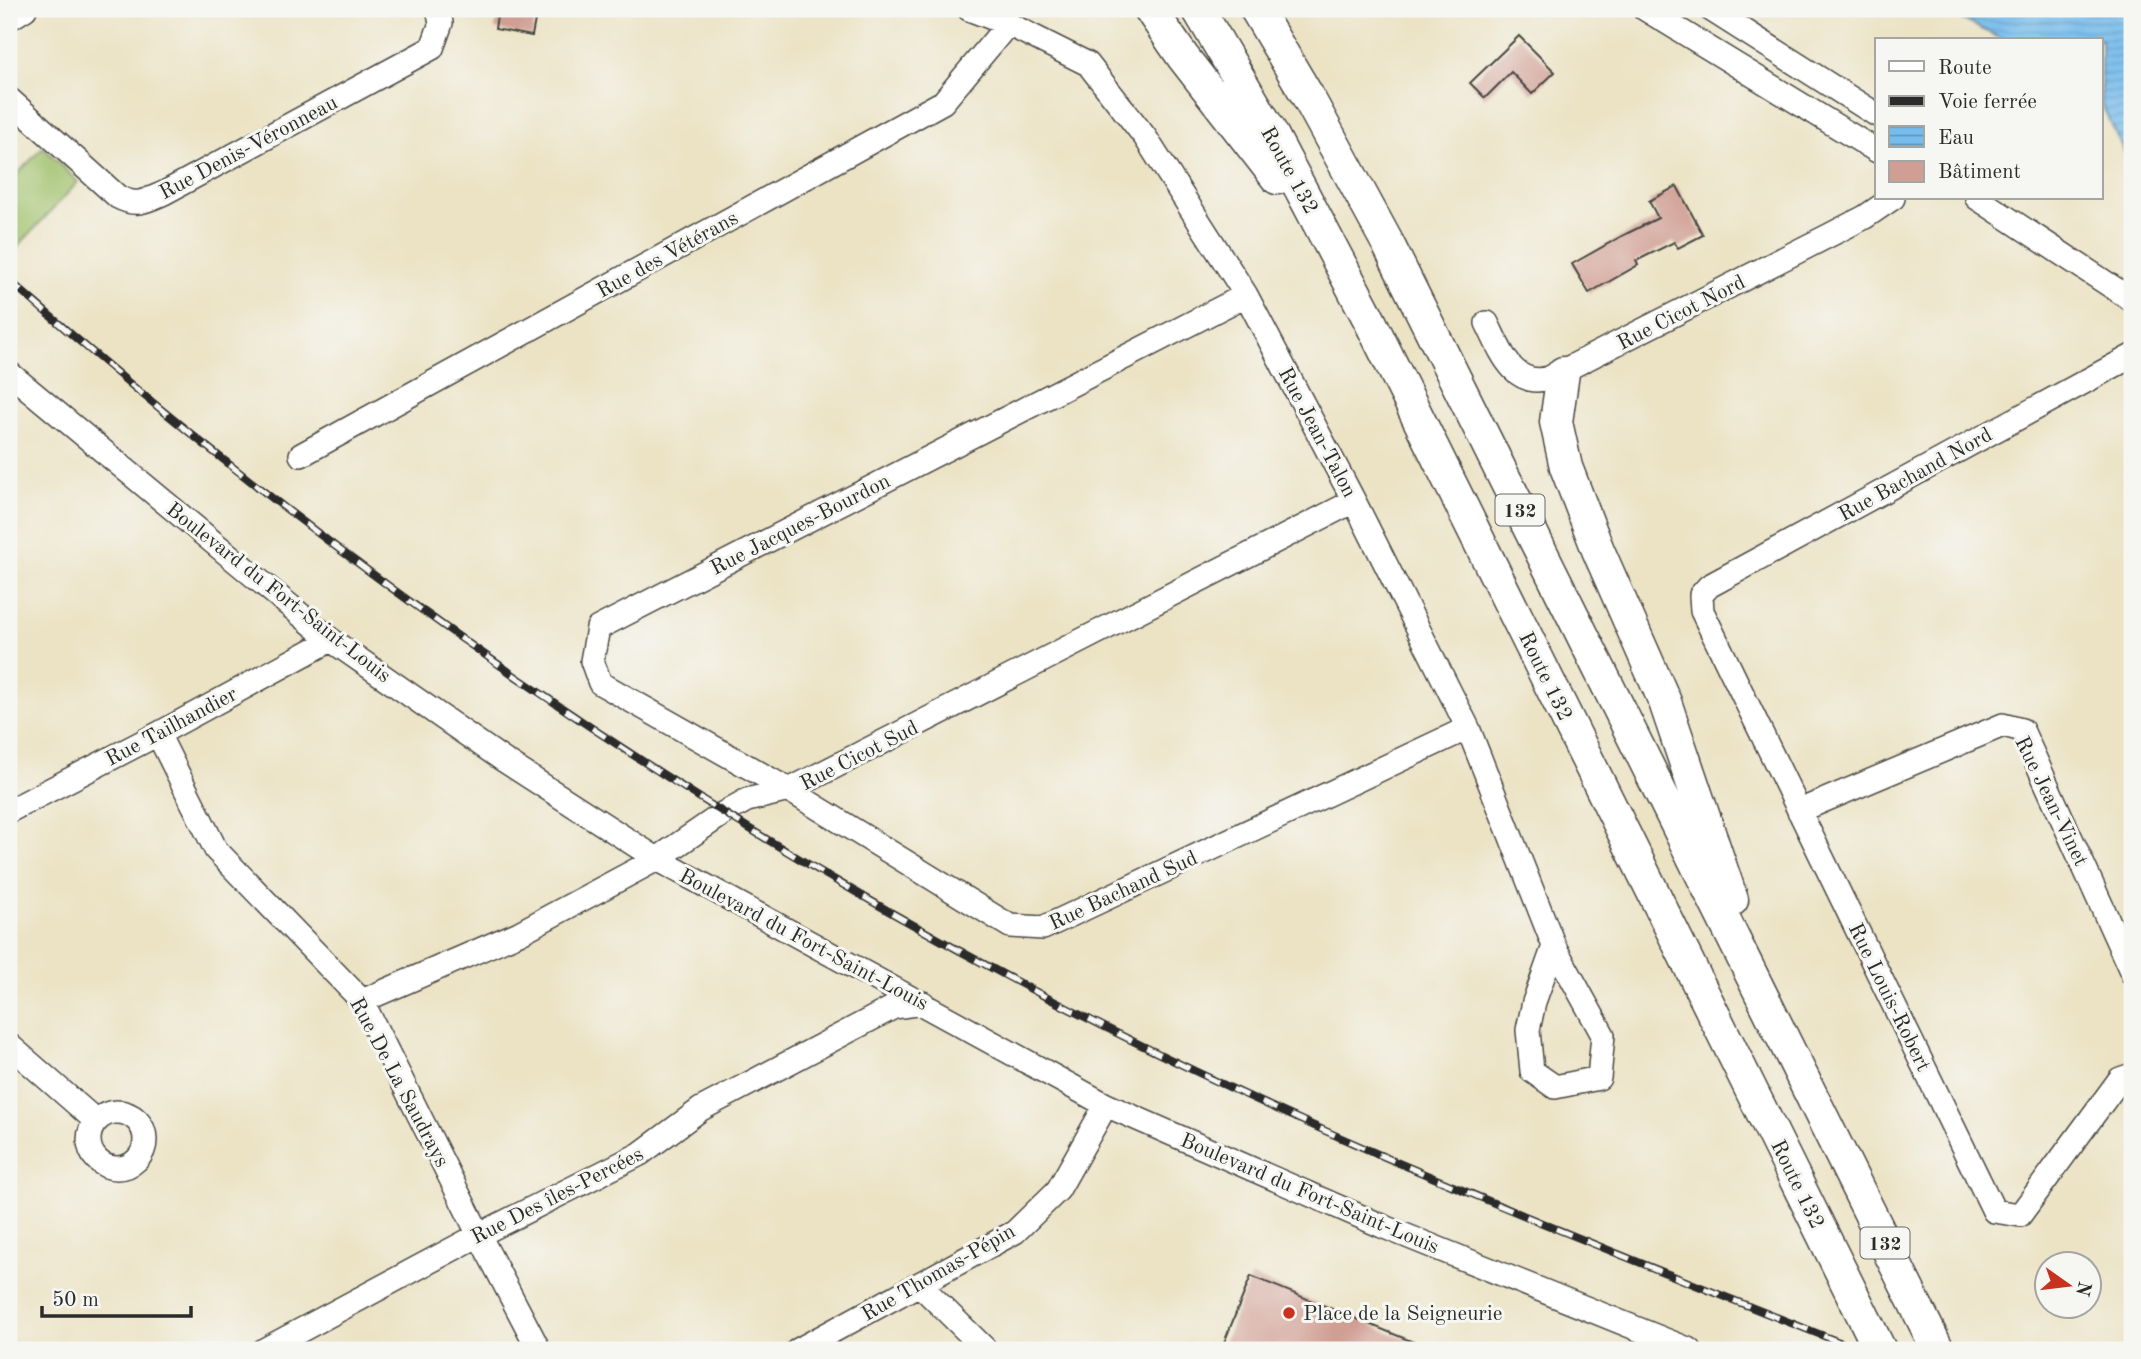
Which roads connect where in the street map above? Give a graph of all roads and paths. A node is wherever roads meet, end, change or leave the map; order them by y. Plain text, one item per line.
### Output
1 (25, 9) edge
2 (438, 9) edge
3 (969, 9) edge
4 (1150, 9) edge
5 (1198, 9) edge
6 (1256, 9) edge
7 (1645, 9) edge
8 (1710, 9) edge
9 (9, 19) edge
10 (1008, 24) junction
11 (9, 99) edge
12 (1875, 113) edge
13 (1875, 150) edge
14 (1890, 200) edge
15 (1980, 200) edge
16 (1335, 253) junction
17 (1246, 295) junction
18 (2132, 300) edge
19 (1487, 323) dead end
20 (2132, 356) edge
21 (9, 373) edge
22 (1563, 373) junction
23 (301, 455) dead end
24 (1354, 501) junction
25 (1700, 595) joint
26 (331, 640) junction
27 (1468, 727) junction
28 (158, 734) junction
29 (789, 790) junction
30 (9, 811) edge
31 (1799, 811) junction
32 (657, 859) junction
33 (1554, 946) junction
34 (2132, 973) edge
35 (362, 1001) junction
36 (923, 1003) junction
37 (1772, 1017) junction
38 (9, 1045) edge
39 (2132, 1075) edge
40 (1106, 1105) junction
41 (96, 1121) dead end
42 (479, 1235) junction
43 (920, 1285) junction
44 (264, 1350) edge
45 (539, 1350) edge
46 (798, 1350) edge
47 (986, 1350) edge
48 (1690, 1350) edge
49 (1881, 1350) edge
50 (1938, 1350) edge

1 - 9 street
2 - 11 street, Rue Denis-Véronneau
3 - 10 street, Rue Jean-Talon
4 - 16 highway
5 - 16 highway, Route 132 / 132
6 - 37 highway, 132
7 - 13 street
8 - 12 street
10 - 17 street, Rue Jean-Talon
10 - 23 street, Rue des Vétérans
14 - 22 street, Rue Cicot Nord
15 - 18 street
16 - 49 highway, Route 132 / 132
17 - 24 street, Rue Jean-Talon
17 - 29 street, Rue Jacques-Bourdon
19 - 22 street, Rue Cicot Nord
20 - 25 street, Rue Bachand Nord
21 - 26 street, Boulevard du Fort-Saint-Louis
22 - 37 highway
24 - 27 street, Rue Jean-Talon
24 - 29 street, Rue Cicot Sud
25 - 31 street, Rue Louis-Robert
26 - 28 street, Rue Tailhandier
26 - 32 street, Boulevard du Fort-Saint-Louis
27 - 29 street, Rue Bachand Sud
27 - 33 street, Rue Jean-Talon
28 - 30 street, Rue Tailhandier
28 - 35 street, Rue De La Saudrays
29 - 32 street, Rue Cicot Sud
31 - 34 street, Rue Jean-Vinet
31 - 39 street, Rue Louis-Robert
32 - 35 street, Rue Cicot Sud
32 - 36 street, Boulevard du Fort-Saint-Louis
33 - 33 street, Rue Jean-Talon
35 - 42 street, Rue De La Saudrays
36 - 40 street, Boulevard du Fort-Saint-Louis
36 - 42 street, Rue Des îles-Percées
37 - 50 highway, 132
38 - 41 street
40 - 43 street, Rue Thomas-Pépin
40 - 48 street, Boulevard du Fort-Saint-Louis
42 - 44 street, Rue Des îles-Percées
42 - 45 street, Rue De La Saudrays
43 - 46 street, Rue Thomas-Pépin
43 - 47 street

